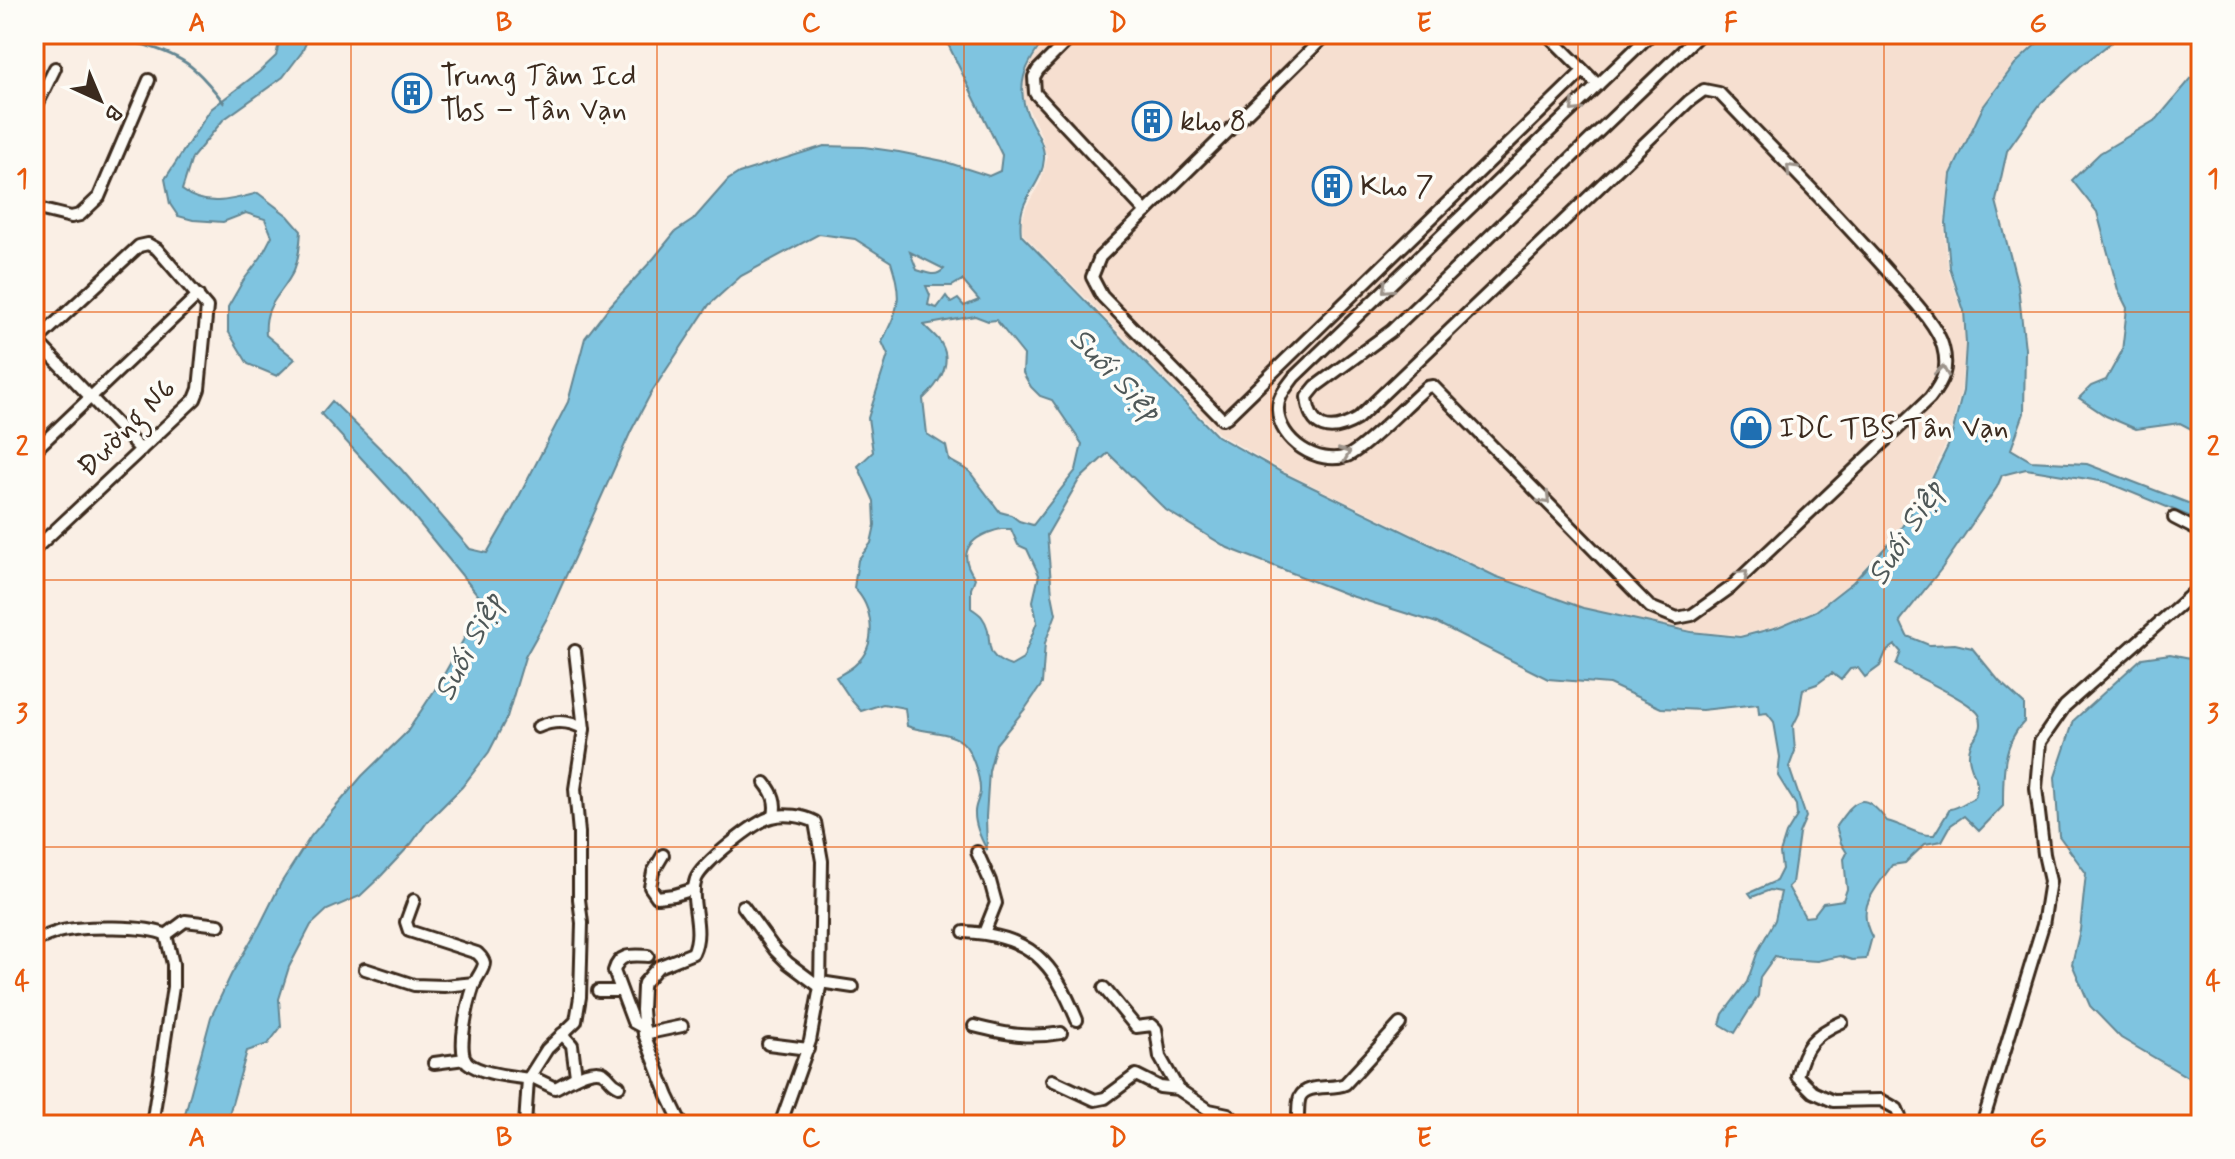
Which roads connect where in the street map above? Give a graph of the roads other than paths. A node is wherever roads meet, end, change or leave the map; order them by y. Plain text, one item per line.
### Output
1 (1074, 34) edge
2 (1327, 34) edge
3 (1547, 34) edge
4 (1651, 34) edge
5 (1700, 34) edge
6 (55, 68) dead end
7 (1583, 71) junction
8 (149, 80) dead end
9 (1598, 85) junction
10 (34, 111) edge
11 (34, 208) edge
12 (1146, 212) junction
13 (198, 295) junction
14 (35, 342) edge
15 (91, 397) junction
16 (141, 450) junction
17 (34, 451) edge
18 (2174, 518) dead end
19 (2201, 532) edge
20 (34, 550) edge
21 (2201, 586) edge
22 (575, 651) dead end
23 (538, 727) dead end
24 (584, 729) junction
25 (765, 783) dead end
26 (774, 816) junction
27 (977, 852) dead end
28 (663, 855) dead end
29 (694, 889) junction
30 (414, 900) dead end
31 (743, 906) dead end
32 (219, 925) dead end
33 (964, 932) dead end
34 (984, 933) junction
35 (166, 935) junction
36 (34, 941) edge
37 (648, 956) dead end
38 (365, 969) dead end
39 (475, 983) junction
40 (820, 984) junction
41 (853, 987) dead end
42 (1104, 988) dead end
43 (598, 991) dead end
44 (620, 991) junction
45 (1077, 1020) dead end
46 (1842, 1022) dead end
47 (1400, 1024) dead end
48 (682, 1026) dead end
49 (974, 1026) dead end
50 (644, 1031) junction
51 (1061, 1033) dead end
52 (562, 1034) junction
53 (768, 1044) dead end
54 (808, 1049) junction
55 (465, 1059) junction
56 (434, 1063) dead end
57 (576, 1076) junction
58 (529, 1078) junction
59 (1052, 1080) dead end
60 (619, 1086) dead end
61 (1178, 1089) junction
62 (152, 1125) edge
63 (525, 1125) edge
64 (682, 1125) edge
65 (780, 1125) edge
66 (1239, 1125) edge
67 (1297, 1125) edge
68 (1903, 1125) edge
69 (1982, 1125) edge

1 - 12 street
2 - 12 street
3 - 7 street
4 - 9 street
9 -> 5 street
6 - 10 street
7 - 9 street
7 - 12 street
8 - 11 street
13 - 14 street
13 - 15 street
13 - 16 street, Đường N6
14 - 15 street
15 - 16 street
15 - 17 street
16 - 20 street, Đường N6
18 - 19 street
21 - 69 street
22 - 24 street
23 - 24 street
24 - 52 street
25 - 26 street
26 - 29 street
26 - 40 street
27 - 34 street
28 - 29 street
29 - 50 street
30 - 39 street
31 - 40 street
32 - 35 street
33 - 34 street
34 - 45 street
35 - 36 street
35 - 62 street
37 - 44 street
38 - 39 street
39 - 55 street
40 - 41 street
40 - 54 street
42 - 61 street
43 - 44 street
44 - 50 street
46 - 68 street
47 - 67 street
48 - 50 street
49 - 51 street
50 - 64 street
52 - 57 street
52 - 58 street
53 - 54 street
54 - 65 street
55 - 56 street
55 - 58 street
57 - 58 street
57 - 60 street
58 - 63 street
59 - 61 street
61 - 66 street

